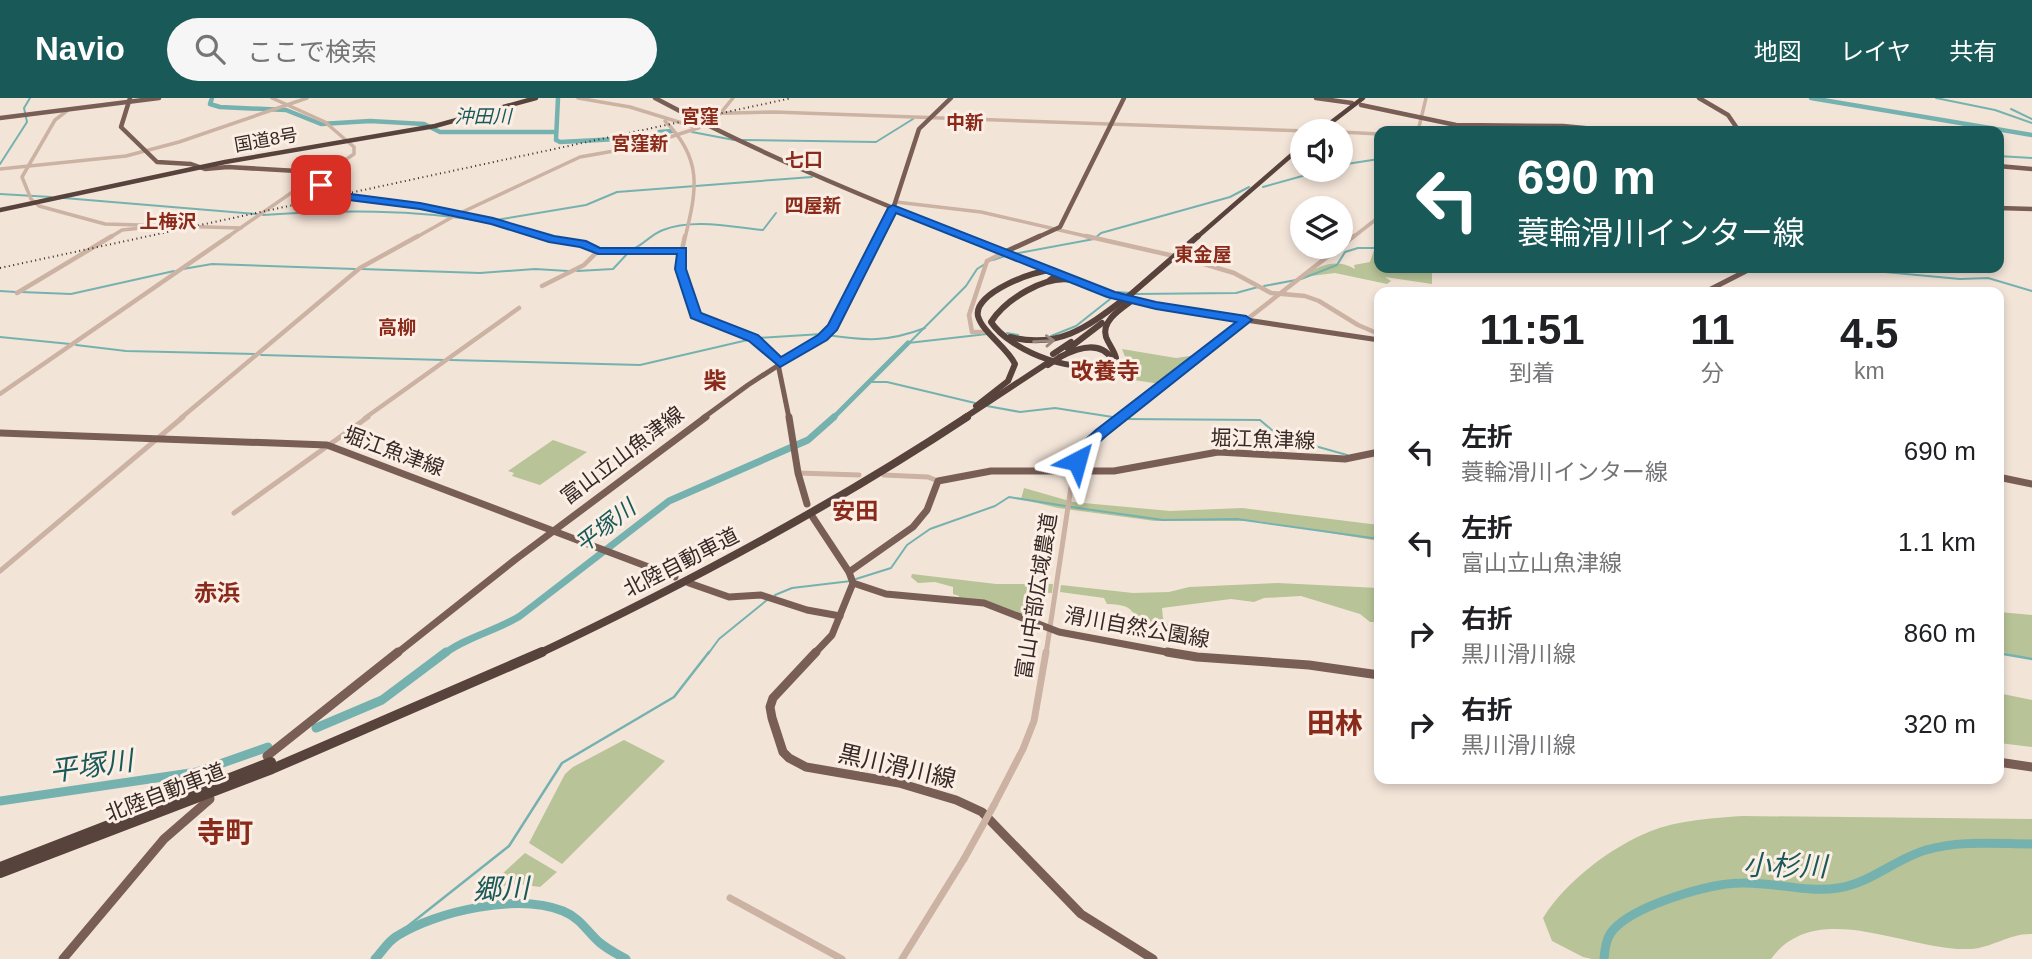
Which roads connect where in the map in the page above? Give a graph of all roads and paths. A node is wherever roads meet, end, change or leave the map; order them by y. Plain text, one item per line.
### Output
1 (159, 98) edge
2 (272, 98) edge
3 (307, 98) edge
4 (530, 98) edge
5 (536, 98) edge
6 (578, 98) edge
7 (657, 98) edge
8 (733, 98) edge
9 (951, 98) edge
10 (1124, 98) edge
11 (1316, 98) edge
12 (1365, 98) edge
13 (1426, 98) edge
14 (1699, 98) edge
15 (130, 100) edge
16 (1352, 103) dead end
17 (288, 105) junction
18 (1362, 105) dead end
19 (68, 109) junction
20 (719, 113) junction
21 (688, 114) junction
22 (1421, 117) junction
23 (0, 118) edge
24 (930, 118) junction
25 (662, 119) junction
26 (1338, 119) edge
27 (1111, 124) junction
28 (707, 125) junction
29 (1419, 126) edge
30 (1482, 126) joint
31 (1562, 126) edge
32 (1736, 126) edge
33 (698, 128) junction
34 (1290, 130) edge
35 (1353, 133) edge
36 (1374, 134) edge
37 (678, 137) junction
38 (346, 140) junction
39 (144, 151) junction
40 (1290, 159) edge
41 (1290, 159) edge
42 (27, 166) junction
43 (197, 167) junction
44 (2004, 167) edge
45 (0, 169) edge
46 (2032, 169) edge
47 (313, 181) junction
48 (33, 201) junction
49 (894, 205) junction
50 (2004, 208) edge
51 (0, 209) edge
52 (2032, 209) edge
53 (456, 215) junction
54 (1374, 221) edge
55 (151, 226) junction
56 (241, 228) junction
57 (1059, 228) junction
58 (682, 250) junction
59 (598, 251) junction
60 (1005, 251) junction
61 (1174, 256) dead end
62 (1184, 258) dead end
63 (1049, 269) junction
64 (1742, 273) edge
65 (1072, 280) junction
66 (1048, 282) junction
67 (542, 286) dead end
68 (1259, 287) joint
69 (1715, 287) edge
70 (18, 293) dead end
71 (1278, 295) junction
72 (1131, 298) junction
73 (519, 308) dead end
74 (998, 311) junction
75 (1246, 320) junction
76 (980, 323) junction
77 (982, 331) dead end
78 (1374, 332) edge
79 (1374, 339) edge
80 (1057, 356) junction
81 (779, 364) junction
82 (1045, 364) junction
83 (0, 394) edge
84 (953, 422) junction
85 (0, 433) edge
86 (158, 439) junction
87 (327, 445) junction
88 (1374, 453) edge
89 (798, 473) junction
90 (1073, 473) junction
91 (859, 474) dead end
92 (884, 475) dead end
93 (2004, 478) edge
94 (938, 481) junction
95 (2032, 484) edge
96 (807, 504) dead end
97 (234, 513) dead end
98 (1066, 515) joint
99 (812, 516) dead end
100 (554, 531) junction
101 (0, 571) edge
102 (676, 577) dead end
103 (851, 578) junction
104 (689, 583) dead end
105 (841, 616) junction
106 (1050, 629) junction
107 (1374, 674) edge
108 (267, 756) dead end
109 (2004, 763) edge
110 (2032, 767) edge
111 (210, 799) dead end
112 (964, 859) joint
113 (0, 867) edge
114 (0, 873) edge
115 (730, 898) dead end
116 (63, 959) edge
117 (842, 959) edge
118 (902, 959) edge
119 (1153, 959) edge

1 - 15 main road
2 - 17 street
3 - 17 street
4 - 38 highway, 国道8号
5 - 38 highway, 国道8号
6 - 25 street
7 - 21 main road
7 - 28 main road
8 - 20 street
9 - 24 main road, 富山立山魚津線
10 - 27 main road
11 - 16 main road
12 - 26 highway
13 - 22 street
14 - 32 main road
15 - 19 main road
15 - 39 main road
17 - 38 street
17 - 39 street
18 - 22 main road
19 - 23 main road
19 - 42 street
20 - 21 street
20 - 24 street
20 - 28 street
21 - 28 main road
22 - 29 street
22 - 30 main road
24 - 27 street
24 - 49 main road, 富山立山魚津線
25 - 33 street
25 - 37 street
27 - 34 street
27 - 57 main road
28 - 33 street
28 - 49 main road
30 - 31 main road
33 - 37 street
35 - 36 street
37 - 53 street
37 - 58 street
38 - 43 highway, 国道8号
38 - 47 street
39 - 42 street
39 - 43 main road
40 - 72 highway
41 - 72 highway
42 - 45 street
42 - 48 street
43 - 47 main road
43 - 48 highway, 国道8号
44 - 46 main road
47 - 53 main road
47 - 56 street
48 - 51 highway, 国道8号
48 - 55 street
49 - 57 street
49 - 60 main road
49 - 81 main road, 富山立山魚津線
50 - 52 main road
53 - 59 main road
53 - 86 street
54 - 71 street, 富山中部広域農道
55 - 56 street
55 - 70 street
56 - 83 street
57 - 60 main road
57 - 61 street
58 - 59 main road
58 - 81 main road
59 - 67 street
60 - 63 main road
60 - 63 main road
60 - 77 street
62 - 68 street
63 - 65 main road
63 - 66 highway
63 - 75 main road
63 - 76 highway
64 - 69 main road
65 - 66 highway
65 - 75 main road
66 - 74 highway
68 - 71 street
71 - 75 street, 富山中部広域農道
71 - 78 street
74 -> 72 highway
72 - 76 highway
72 - 80 highway
73 - 87 street
74 - 80 highway
75 - 79 main road
75 - 90 street, 富山中部広域農道
76 - 84 highway
80 - 82 highway, bridge
81 - 89 main road
81 - 100 main road, 富山立山魚津線
82 - 84 highway, 北陸自動車道
82 - 114 highway, 北陸自動車道
84 - 113 highway, 北陸自動車道
85 - 86 main road, 堀江魚津線
86 - 87 main road, 堀江魚津線
86 - 101 street
87 - 97 street
87 - 100 main road, 堀江魚津線
88 - 90 main road, 堀江魚津線
89 - 91 street
89 - 96 main road
90 - 94 main road, 堀江魚津線
90 - 98 street, 富山中部広域農道
92 - 94 street
93 - 95 main road
94 - 103 main road
98 - 106 street, 富山中部広域農道
99 - 103 main road
100 - 102 main road, 堀江魚津線
100 - 108 main road, 富山立山魚津線
103 - 105 main road
103 - 106 main road, 滑川自然公園線
104 - 105 main road
105 - 119 main road, 黒川滑川線
106 - 107 main road, 滑川自然公園線
106 - 112 street, 富山中部広域農道, bridge
109 - 110 main road
111 - 116 main road
112 - 118 street, 富山中部広域農道
115 - 117 street

